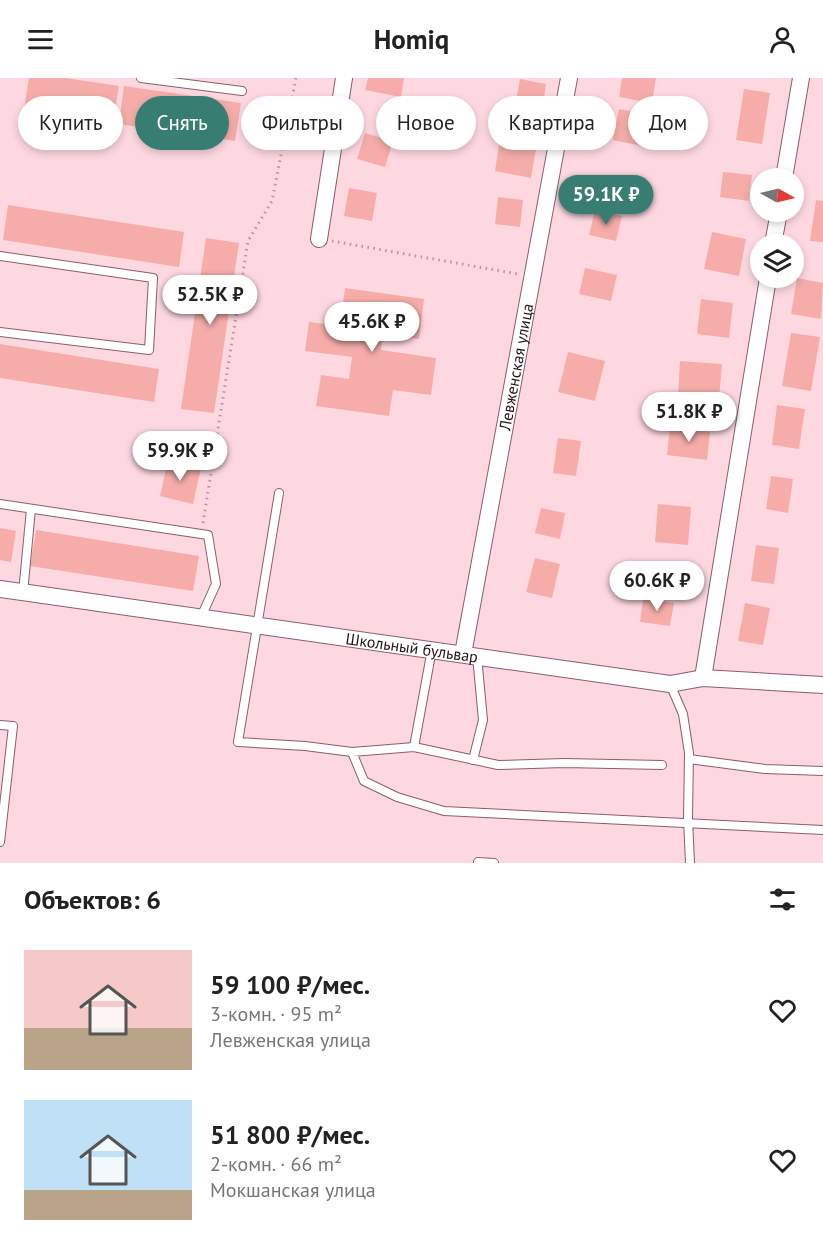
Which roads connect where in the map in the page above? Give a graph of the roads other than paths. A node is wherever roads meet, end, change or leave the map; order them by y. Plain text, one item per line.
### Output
1 (141, 78) edge
2 (344, 78) edge
3 (569, 78) edge
4 (801, 78) edge
5 (242, 91) dead end
6 (786, 168) edge
7 (319, 239) road end
8 (0, 256) edge
9 (766, 288) edge
10 (0, 332) edge
11 (279, 494) dead end
12 (0, 504) edge
13 (32, 509) junction
14 (0, 589) edge
15 (23, 593) junction
16 (201, 618) junction
17 (258, 625) junction
18 (432, 649) junction
19 (470, 655) junction
20 (702, 678) junction
21 (670, 684) junction
22 (823, 685) edge
23 (0, 725) edge
24 (414, 747) junction
25 (352, 752) junction
26 (689, 759) junction
27 (472, 760) junction
28 (662, 765) dead end
29 (823, 771) edge
30 (688, 823) junction
31 (823, 830) edge
32 (0, 842) edge
33 (478, 862) edge
34 (494, 863) edge
35 (690, 863) edge

1 - 5 lane
2 - 7 street
3 - 19 street, Левженская улица
4 - 6 street
8 - 10 lane
9 - 20 street
11 - 17 lane
12 - 13 lane
13 - 15 lane
13 - 16 lane
14 - 15 street, Школьный бульвар
15 - 16 street, Школьный бульвар
16 - 17 street, Школьный бульвар
17 - 18 street, Школьный бульвар
17 - 25 lane
18 - 19 street, Школьный бульвар
18 - 24 lane
19 - 21 street, Школьный бульвар
19 - 27 lane
20 - 21 street, Школьный бульвар
20 - 22 street, Школьный бульвар
21 - 26 lane
23 - 32 lane
24 - 25 lane
24 - 27 lane
25 - 30 lane
26 - 29 lane
26 - 30 lane
27 - 28 lane
30 - 31 lane
30 - 35 lane
33 - 34 lane

